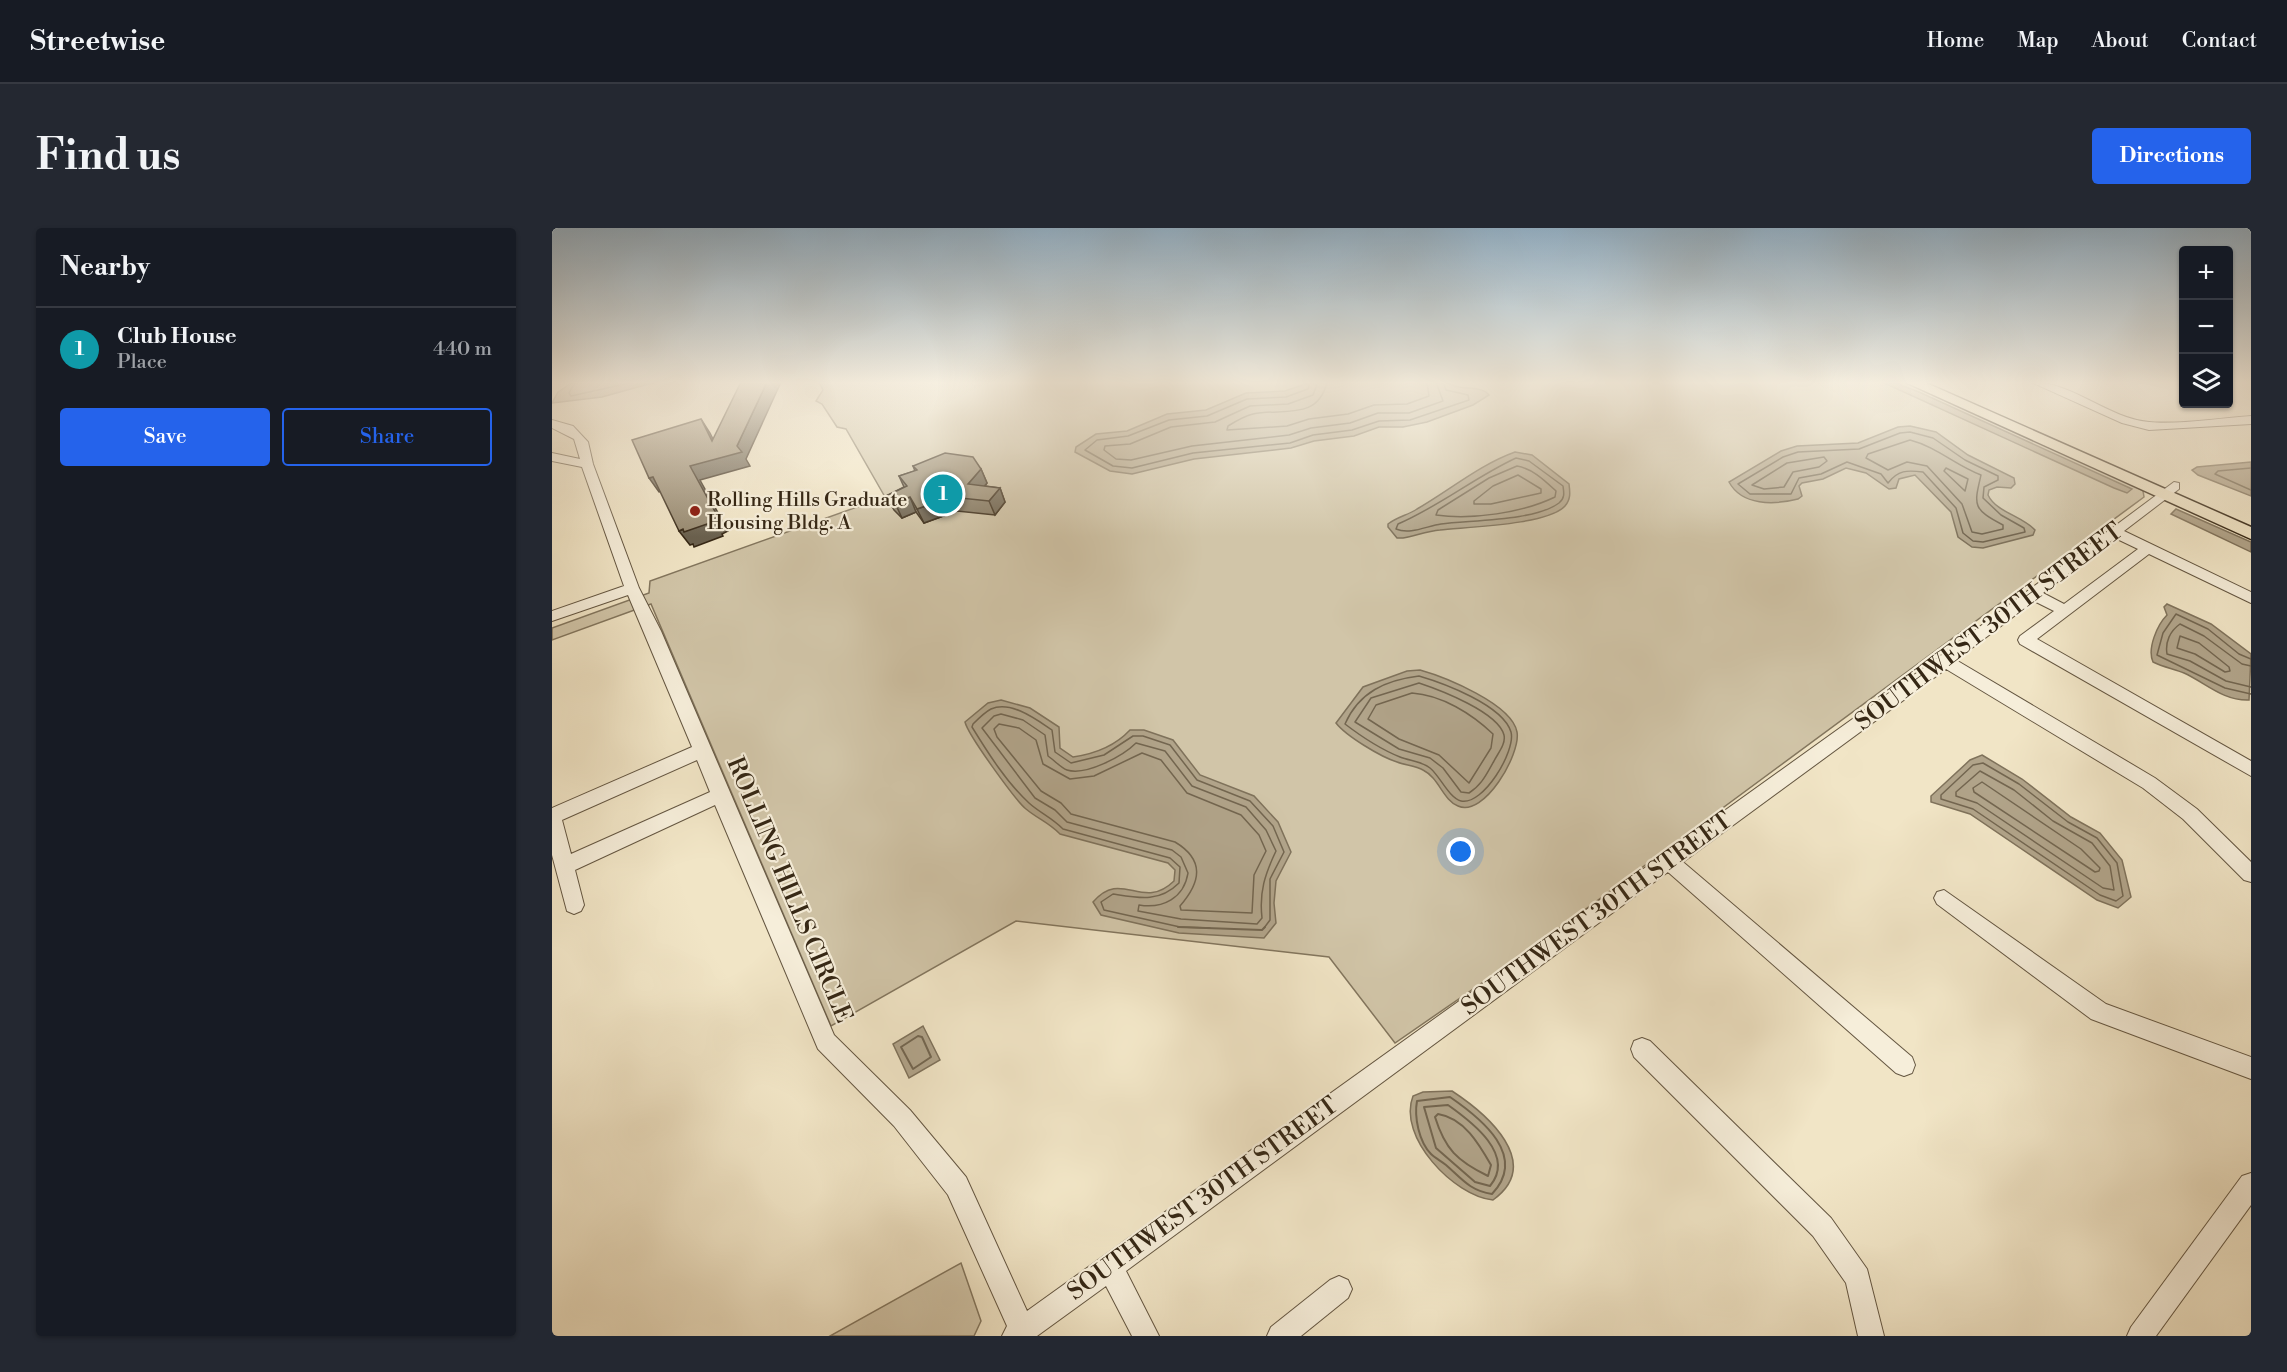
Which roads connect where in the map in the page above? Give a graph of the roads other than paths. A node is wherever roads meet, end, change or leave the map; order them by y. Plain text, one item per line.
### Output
1 (576, 434) edge
2 (2035, 434) edge
3 (2049, 434) edge
4 (581, 439) junction
5 (552, 456) edge
6 (587, 464) junction
7 (2168, 490) junction
8 (2251, 520) edge
9 (2115, 532) junction
10 (2251, 534) edge
11 (2148, 548) junction
12 (632, 588) junction
13 (2029, 597) junction
14 (2251, 598) edge
15 (2061, 615) junction
16 (552, 616) edge
17 (1945, 661) junction
18 (702, 750) junction
19 (2251, 768) edge
20 (720, 795) junction
21 (552, 817) edge
22 (1670, 862) junction
23 (564, 866) junction
24 (2251, 875) edge
25 (1944, 898) dead end
26 (574, 905) dead end
27 (1642, 1049) dead end
28 (1904, 1065) dead end
29 (2251, 1068) edge
30 (2251, 1185) edge
31 (1110, 1266) junction
32 (1338, 1289) dead end
33 (1019, 1333) edge
34 (1146, 1336) edge
35 (1280, 1336) edge
36 (1871, 1336) edge
37 (2140, 1336) edge

1 - 4 street
2 - 7 main road
3 - 7 main road
4 - 5 street
4 - 6 street, ROLLING HILLS CIRCLE
5 - 6 street
6 - 12 street, ROLLING HILLS CIRCLE
7 - 8 main road
7 - 9 street, SOUTHWEST 30TH STREET
7 - 10 main road
9 - 11 street
9 - 13 street, SOUTHWEST 30TH STREET
11 - 14 street
11 - 15 street
12 - 16 street
12 - 18 street, ROLLING HILLS CIRCLE
13 - 15 street
13 - 17 street, SOUTHWEST 30TH STREET
15 - 19 street
17 - 22 street, SOUTHWEST 30TH STREET
17 - 24 street
18 - 20 street, ROLLING HILLS CIRCLE
18 - 21 street
20 - 23 street
20 - 33 street, ROLLING HILLS CIRCLE
21 - 23 street
22 - 28 street
22 - 31 street, SOUTHWEST 30TH STREET
23 - 26 street
25 - 29 street
27 - 36 street
30 - 37 street
31 - 33 street, SOUTHWEST 30TH STREET
31 - 34 street
32 - 35 street

